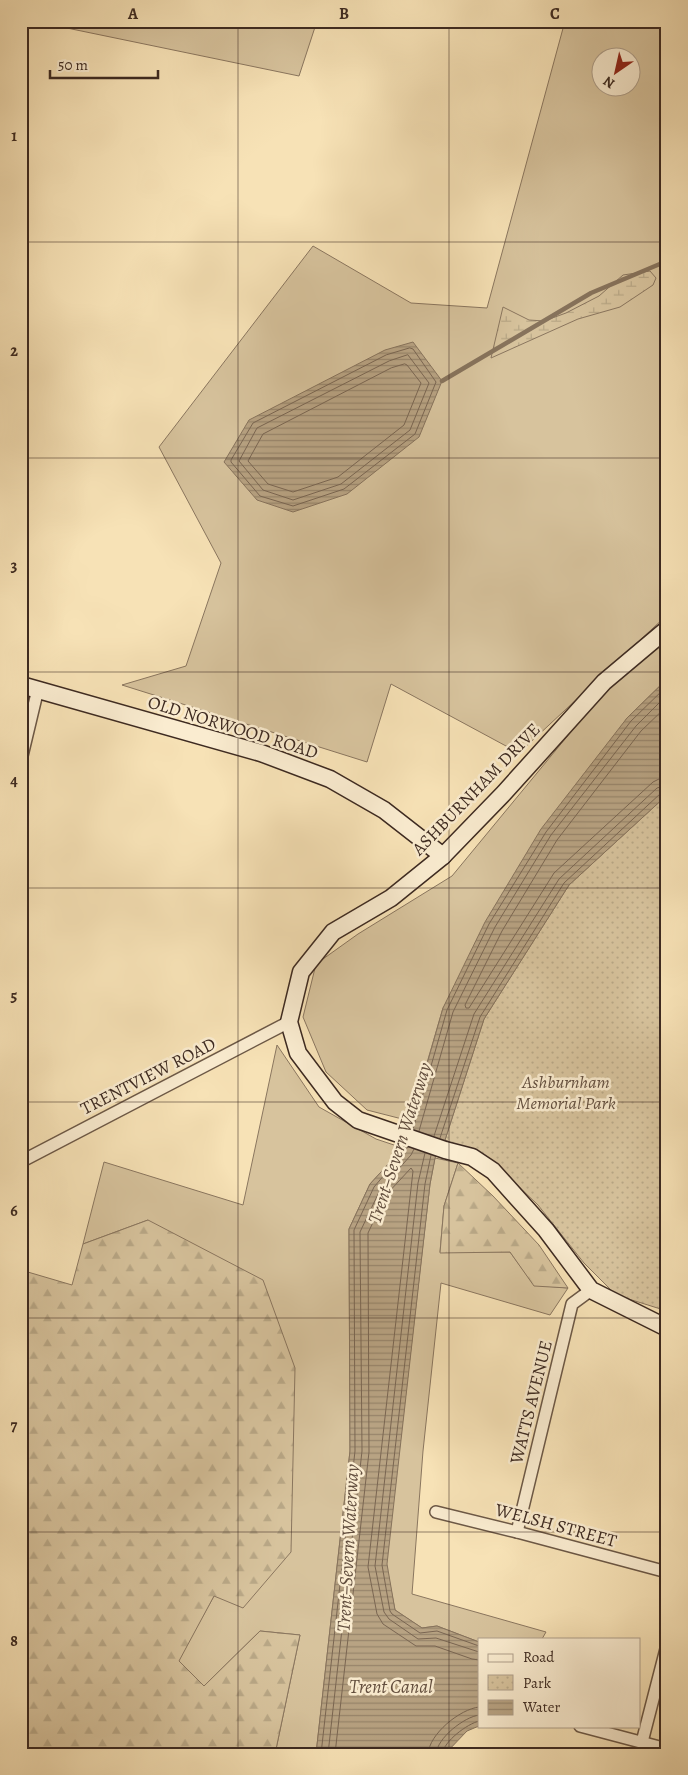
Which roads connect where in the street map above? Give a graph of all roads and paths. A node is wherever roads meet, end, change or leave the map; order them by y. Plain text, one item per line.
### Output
1 (667, 629) edge
2 (21, 685) edge
3 (38, 689) junction
4 (21, 760) edge
5 (443, 856) junction
6 (290, 1022) junction
7 (21, 1159) edge
8 (591, 1290) junction
9 (667, 1328) edge
10 (436, 1512) dead end
11 (517, 1532) junction
12 (667, 1572) edge
13 (667, 1645) edge
14 (588, 1728) edge
15 (642, 1742) junction
16 (667, 1749) edge

1 - 5 street, ASHBURNHAM DRIVE
2 - 3 street, OLD NORWOOD ROAD
3 - 4 street
3 - 5 street, OLD NORWOOD ROAD
5 - 6 street, ASHBURNHAM DRIVE
6 - 7 street, TRENTVIEW ROAD
6 - 8 street, ASHBURNHAM DRIVE
8 - 9 street
8 - 11 street, WATTS AVENUE
10 - 11 street, WELSH STREET
11 - 12 street, WELSH STREET
13 - 15 street
14 - 15 street
15 - 16 street

